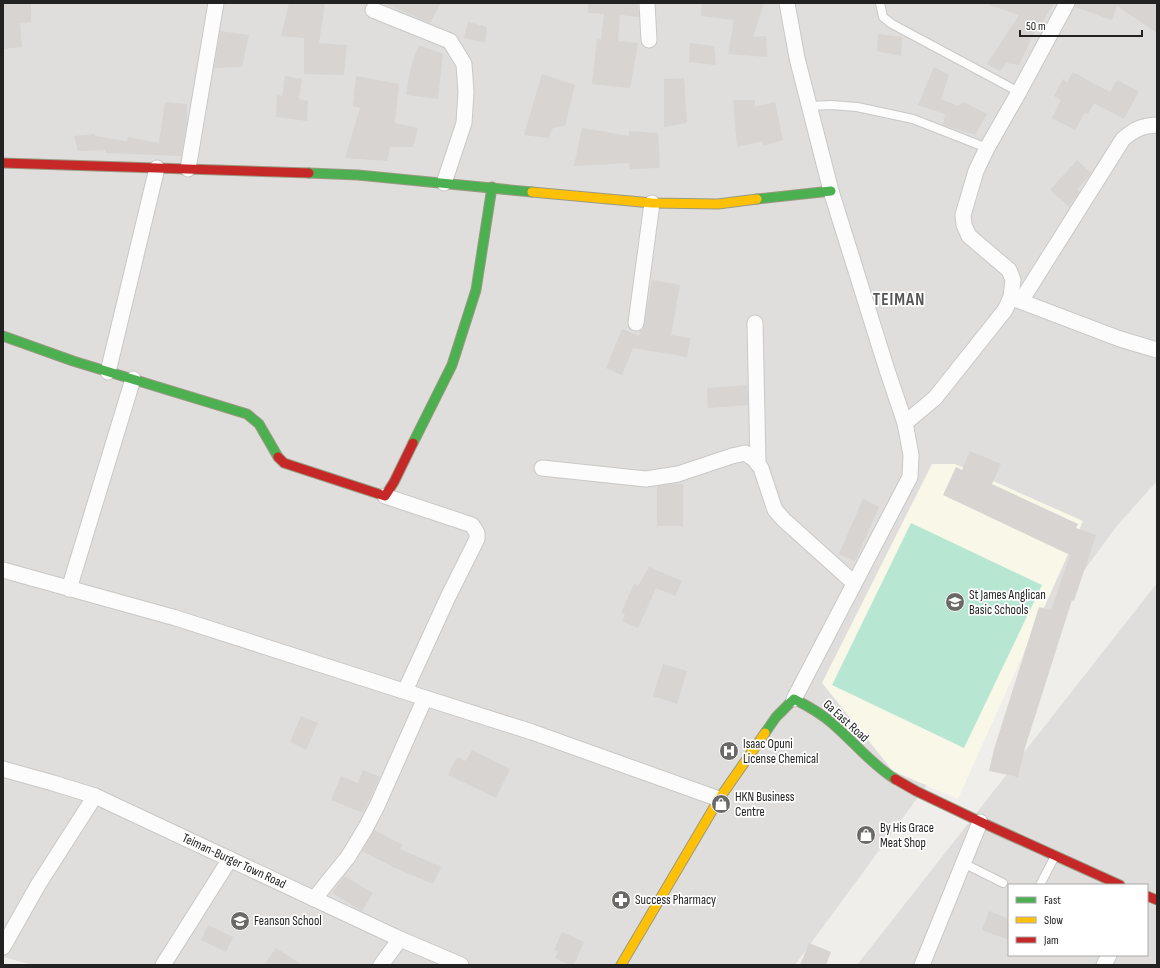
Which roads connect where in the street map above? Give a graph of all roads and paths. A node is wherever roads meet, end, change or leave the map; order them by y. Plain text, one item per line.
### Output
1 (216, 3) edge
2 (647, 3) edge
3 (787, 3) edge
4 (880, 3) edge
5 (1067, 3) edge
6 (373, 10) dead end
7 (648, 40) dead end
8 (1019, 92) junction
9 (809, 106) junction
10 (1157, 125) edge
11 (987, 148) junction
12 (3, 163) edge
13 (157, 168) junction
14 (188, 169) junction
15 (444, 183) junction
16 (492, 187) junction
17 (831, 191) junction
18 (652, 203) junction
19 (1016, 299) junction
20 (636, 323) dead end
21 (755, 323) dead end
22 (3, 336) edge
23 (1157, 350) edge
24 (108, 372) junction
25 (133, 379) junction
26 (905, 423) junction
27 (758, 464) junction
28 (542, 468) dead end
29 (385, 496) junction
30 (3, 570) edge
31 (854, 583) junction
32 (69, 589) junction
33 (405, 691) junction
34 (425, 698) junction
35 (794, 699) junction
36 (3, 769) edge
37 (95, 796) junction
38 (719, 799) junction
39 (980, 822) junction
40 (1055, 857) junction
41 (230, 859) junction
42 (963, 864) junction
43 (1003, 883) dead end
44 (1041, 884) edge
45 (1118, 884) edge
46 (314, 899) junction
47 (400, 939) junction
48 (3, 947) edge
49 (1108, 956) edge
50 (163, 965) edge
51 (381, 965) edge
52 (461, 965) edge
53 (621, 965) edge
54 (922, 965) edge
55 (1104, 965) edge

1 - 14 street
2 - 7 street
3 - 9 street
4 - 8 lane
5 - 8 street
6 - 15 street
8 - 11 street
9 - 11 lane
9 - 17 street
10 - 19 street
11 - 19 street
12 - 13 street
13 - 14 street
13 - 24 street
14 - 15 street
15 - 16 street
16 - 18 street
16 - 29 street
17 - 18 street
17 - 26 street
18 - 20 street
19 - 23 street
19 - 26 street
21 - 27 street
22 - 24 street
24 - 25 street
25 - 29 street
25 - 32 street
26 - 31 street
27 - 28 street
27 - 31 street
29 - 33 street
30 - 32 street
31 - 35 street
32 - 33 street
33 - 34 street
34 - 38 street
34 - 46 street
35 - 38 street
35 - 39 street, Ga East Road
36 - 37 street, Teiman-Burger Town Road
37 - 41 street, Teiman-Burger Town Road
37 - 48 street
38 - 53 street
39 - 40 street, Ga East Road
39 - 42 street
40 - 44 lane
40 - 45 street, Ga East Road
41 - 46 street, Teiman-Burger Town Road
41 - 50 street
42 - 43 lane
42 - 54 street
46 - 47 street, Teiman-Burger Town Road
47 - 51 street
47 - 52 street, Teiman-Burger Town Road
49 - 55 street

